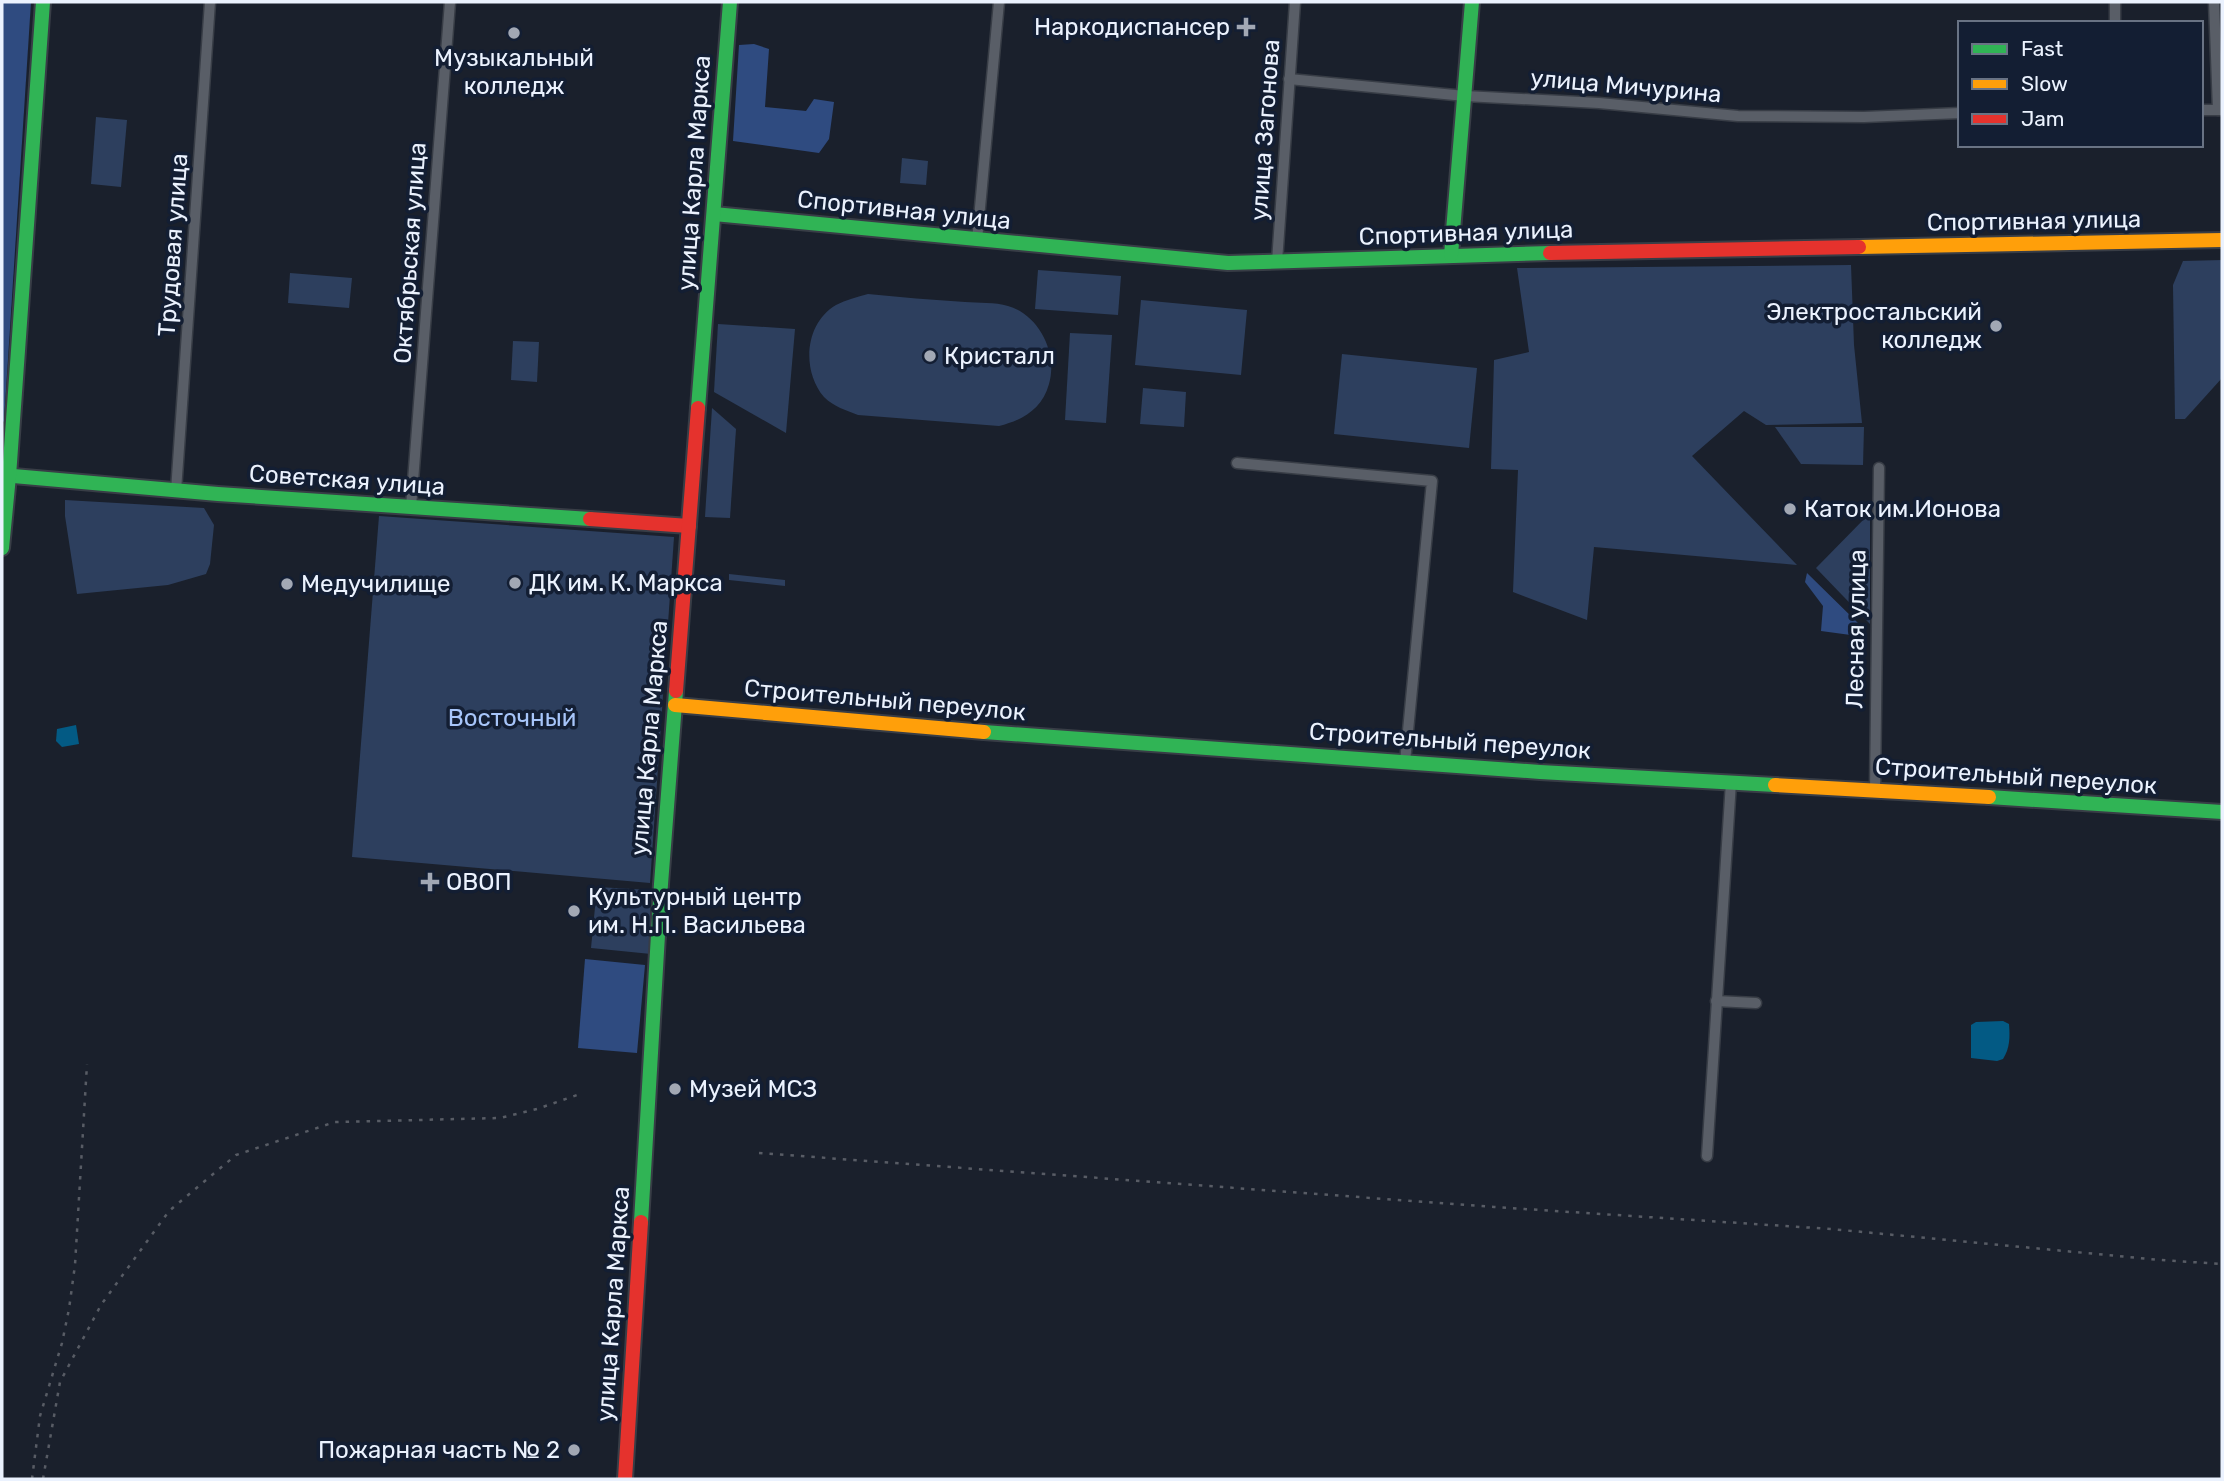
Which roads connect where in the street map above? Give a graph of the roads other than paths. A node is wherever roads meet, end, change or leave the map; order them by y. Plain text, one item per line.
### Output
1 (43, 2) edge
2 (210, 2) edge
3 (450, 2) edge
4 (730, 2) edge
5 (999, 2) edge
6 (1295, 2) edge
7 (1472, 2) edge
8 (2115, 2) edge
9 (2214, 2) edge
10 (2115, 21) edge
11 (1289, 79) junction
12 (1465, 96) junction
13 (2220, 110) edge
14 (1958, 113) edge
15 (714, 214) junction
16 (977, 240) junction
17 (2222, 240) edge
18 (1451, 255) junction
19 (1277, 262) junction
20 (1237, 463) dead end
21 (1879, 468) dead end
22 (6, 475) edge
23 (176, 491) junction
24 (411, 507) junction
25 (689, 526) junction
26 (2, 548) edge
27 (676, 705) junction
28 (1405, 762) junction
29 (1731, 782) junction
30 (1875, 790) junction
31 (2222, 812) edge
32 (1716, 1002) junction
33 (1756, 1003) dead end
34 (1707, 1156) dead end
35 (625, 1479) edge

1 - 22 street
2 - 23 street, Трудовая улица
3 - 24 street, Октябрьская улица
4 - 15 street, улица Карла Маркса
5 - 16 street
6 - 11 street, улица Загонова
7 - 12 street
8 - 10 street
9 - 13 street
11 - 12 street, улица Мичурина
11 - 19 street, улица Загонова
12 - 14 street, улица Мичурина
12 - 18 street
15 - 16 street, Спортивная улица
15 - 25 street, улица Карла Маркса
16 - 19 street, Спортивная улица
17 - 18 street, Спортивная улица
18 - 19 street, Спортивная улица
20 - 28 street
21 - 30 street, Лесная улица
22 - 23 street, Советская улица
22 - 26 street
23 - 24 street, Советская улица
24 - 25 street, Советская улица
25 - 27 street, улица Карла Маркса
27 - 28 street, Строительный переулок
27 - 35 street, улица Карла Маркса
28 - 29 street, Строительный переулок
29 - 30 street, Строительный переулок
29 - 32 street
30 - 31 street, Строительный переулок
32 - 33 street
32 - 34 street

